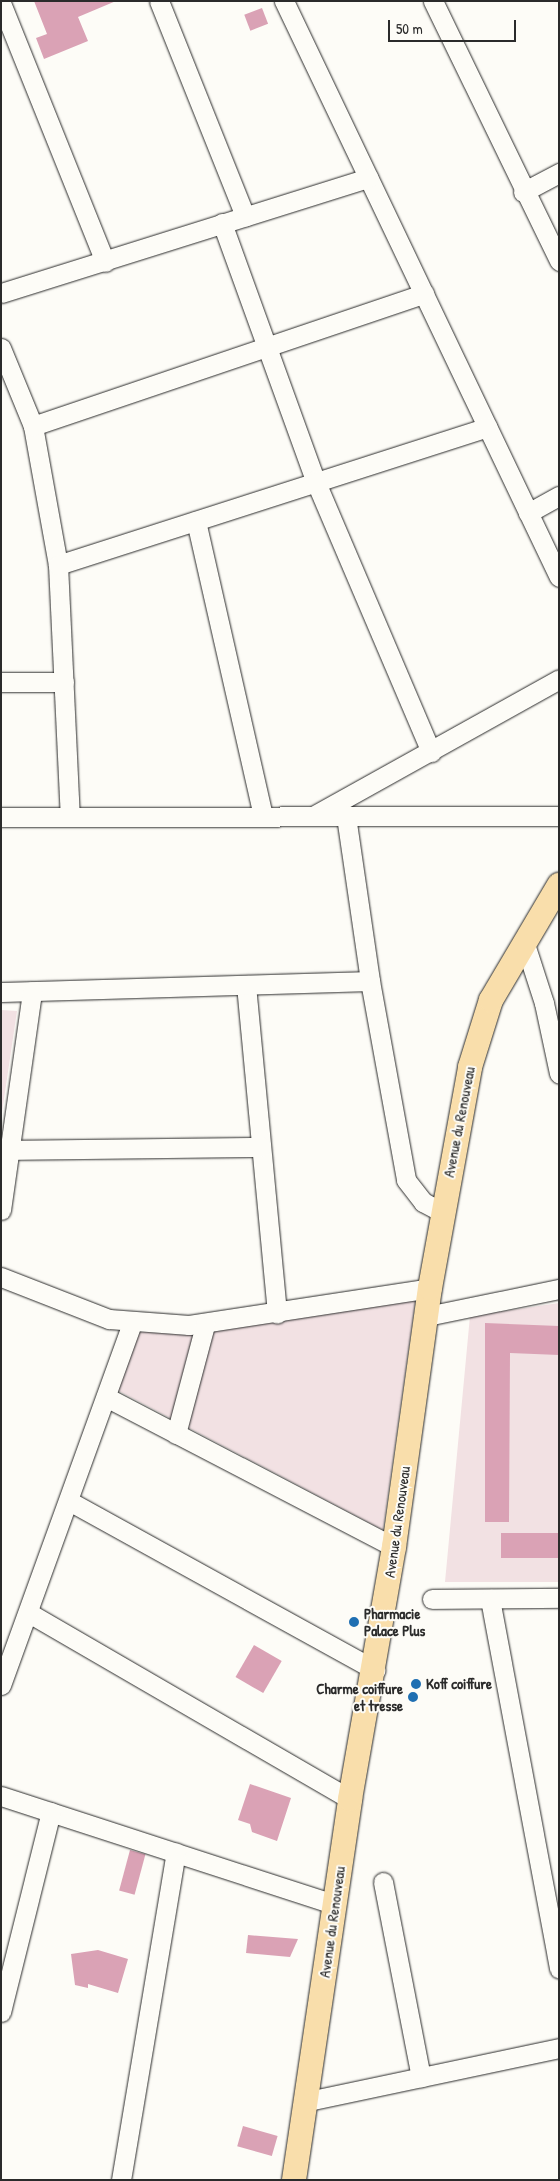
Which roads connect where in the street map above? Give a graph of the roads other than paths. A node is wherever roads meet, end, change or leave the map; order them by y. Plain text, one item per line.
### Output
1 (159, 1) edge
2 (284, 1) edge
3 (433, 1) edge
4 (1, 3) edge
5 (559, 173) edge
6 (368, 178) junction
7 (523, 192) junction
8 (245, 216) junction
9 (222, 223) junction
10 (105, 262) junction
11 (559, 262) edge
12 (1, 293) edge
13 (424, 294) junction
14 (267, 347) junction
15 (1, 348) edge
16 (33, 426) junction
17 (487, 427) junction
18 (315, 480) junction
19 (559, 496) edge
20 (528, 513) junction
21 (196, 521) junction
22 (58, 565) junction
23 (559, 577) edge
24 (559, 679) edge
25 (1, 682) edge
26 (64, 682) junction
27 (431, 752) junction
28 (263, 816) junction
29 (314, 816) junction
30 (346, 816) junction
31 (559, 816) edge
32 (1, 817) edge
33 (70, 817) junction
34 (559, 885) edge
35 (524, 940) junction
36 (370, 981) junction
37 (246, 985) junction
38 (32, 991) junction
39 (1, 992) edge
40 (559, 1073) edge
41 (261, 1147) junction
42 (10, 1150) junction
43 (1, 1210) edge
44 (442, 1212) junction
45 (1, 1277) edge
46 (430, 1288) junction
47 (559, 1289) edge
48 (277, 1314) junction
49 (427, 1316) junction
50 (132, 1323) junction
51 (205, 1325) junction
52 (106, 1397) junction
53 (176, 1434) junction
54 (69, 1501) junction
55 (394, 1547) junction
56 (559, 1598) edge
57 (432, 1599) dead end
58 (490, 1599) junction
59 (29, 1613) junction
60 (374, 1670) junction
61 (1, 1685) edge
62 (1, 1796) edge
63 (350, 1799) junction
64 (51, 1812) junction
65 (176, 1853) junction
66 (382, 1882) dead end
67 (334, 1904) junction
68 (559, 1969) edge
69 (2, 2005) edge
70 (559, 2048) edge
71 (421, 2077) junction
72 (308, 2101) junction
73 (121, 2180) edge
74 (294, 2180) edge

1 - 8 street
2 - 6 street
3 - 7 street
4 - 10 street
5 - 7 street
6 - 8 street
6 - 13 street
7 - 11 street
8 - 9 street
9 - 10 street
9 - 14 street
10 - 12 street
13 - 14 street
13 - 17 street
14 - 16 street
14 - 18 street
15 - 16 street
16 - 22 street
17 - 18 street
17 - 20 street
18 - 21 street
18 - 27 street
19 - 20 street
20 - 23 street
21 - 22 street
21 - 28 street
22 - 26 street
24 - 27 street
25 - 26 street
26 - 33 street
27 - 29 street
28 - 29 street
28 - 33 street
29 - 30 street
30 - 31 street
30 - 36 street
32 - 33 street
34 - 35 main road, Avenue du Renouveau
35 - 40 street
35 - 44 main road, Avenue du Renouveau
36 - 37 street
36 - 44 street
37 - 38 street
37 - 41 street
38 - 39 street
38 - 42 street
41 - 42 street
41 - 48 street
42 - 43 street
44 - 46 main road, Avenue du Renouveau
45 - 50 street
46 - 48 street
46 - 49 main road, Avenue du Renouveau
47 - 49 street
48 - 51 street
49 - 55 main road, Avenue du Renouveau
50 - 51 street
50 - 52 street
51 - 53 street
52 - 53 street
52 - 54 street
53 - 55 street
54 - 59 street
54 - 60 street
55 - 60 main road, Avenue du Renouveau
56 - 58 street
57 - 58 street
58 - 68 street
59 - 61 street
59 - 63 street
60 - 63 main road, Avenue du Renouveau
62 - 64 street
63 - 67 main road, Avenue du Renouveau
64 - 65 street
64 - 69 street
65 - 67 street
65 - 73 street
66 - 71 street
67 - 72 main road, Avenue du Renouveau
70 - 71 street
71 - 72 street
72 - 74 main road, Avenue du Renouveau

